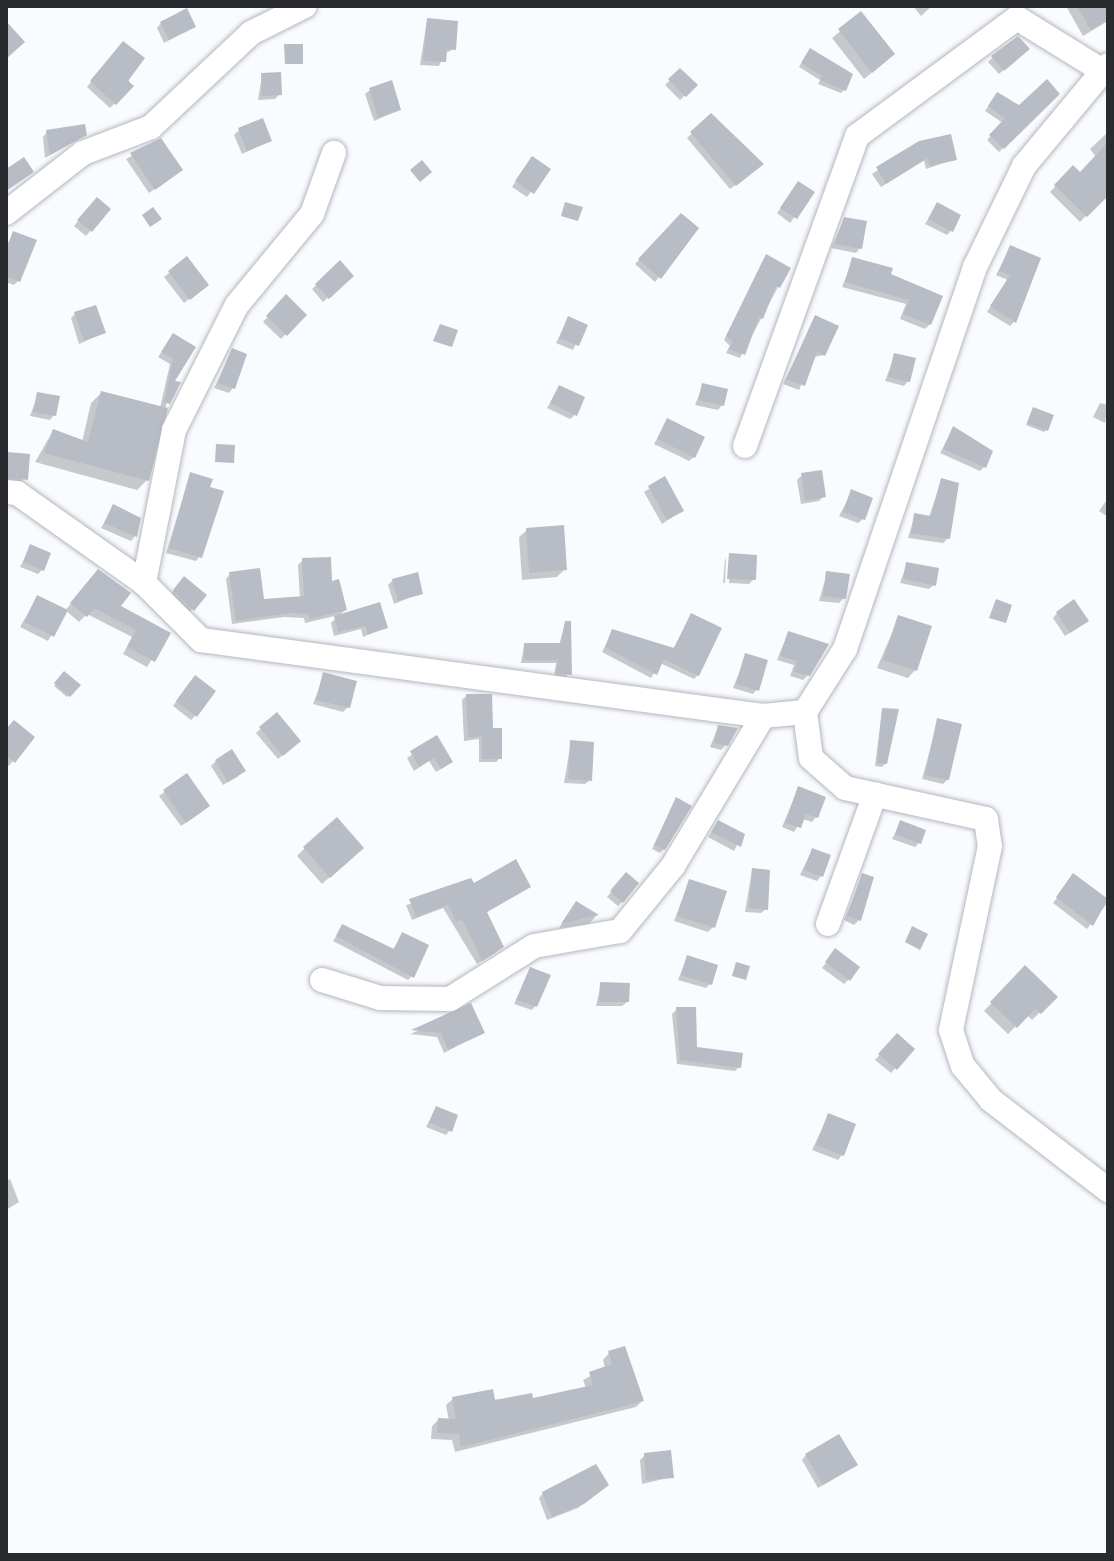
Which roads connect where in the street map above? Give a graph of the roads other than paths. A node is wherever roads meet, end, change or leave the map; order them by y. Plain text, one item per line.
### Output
1 (305, 6) edge
2 (1105, 67) edge
3 (334, 153) dead end
4 (6, 213) edge
5 (745, 446) dead end
6 (6, 492) edge
7 (144, 583) junction
8 (805, 712) junction
9 (763, 716) junction
10 (875, 794) junction
11 (828, 924) dead end
12 (322, 980) dead end
13 (1108, 1190) edge

1 - 4 street
2 - 5 street
2 - 8 street
3 - 7 street
6 - 7 street
7 - 9 street
8 - 9 street
8 - 10 street
9 - 12 street
10 - 11 street
10 - 13 street

